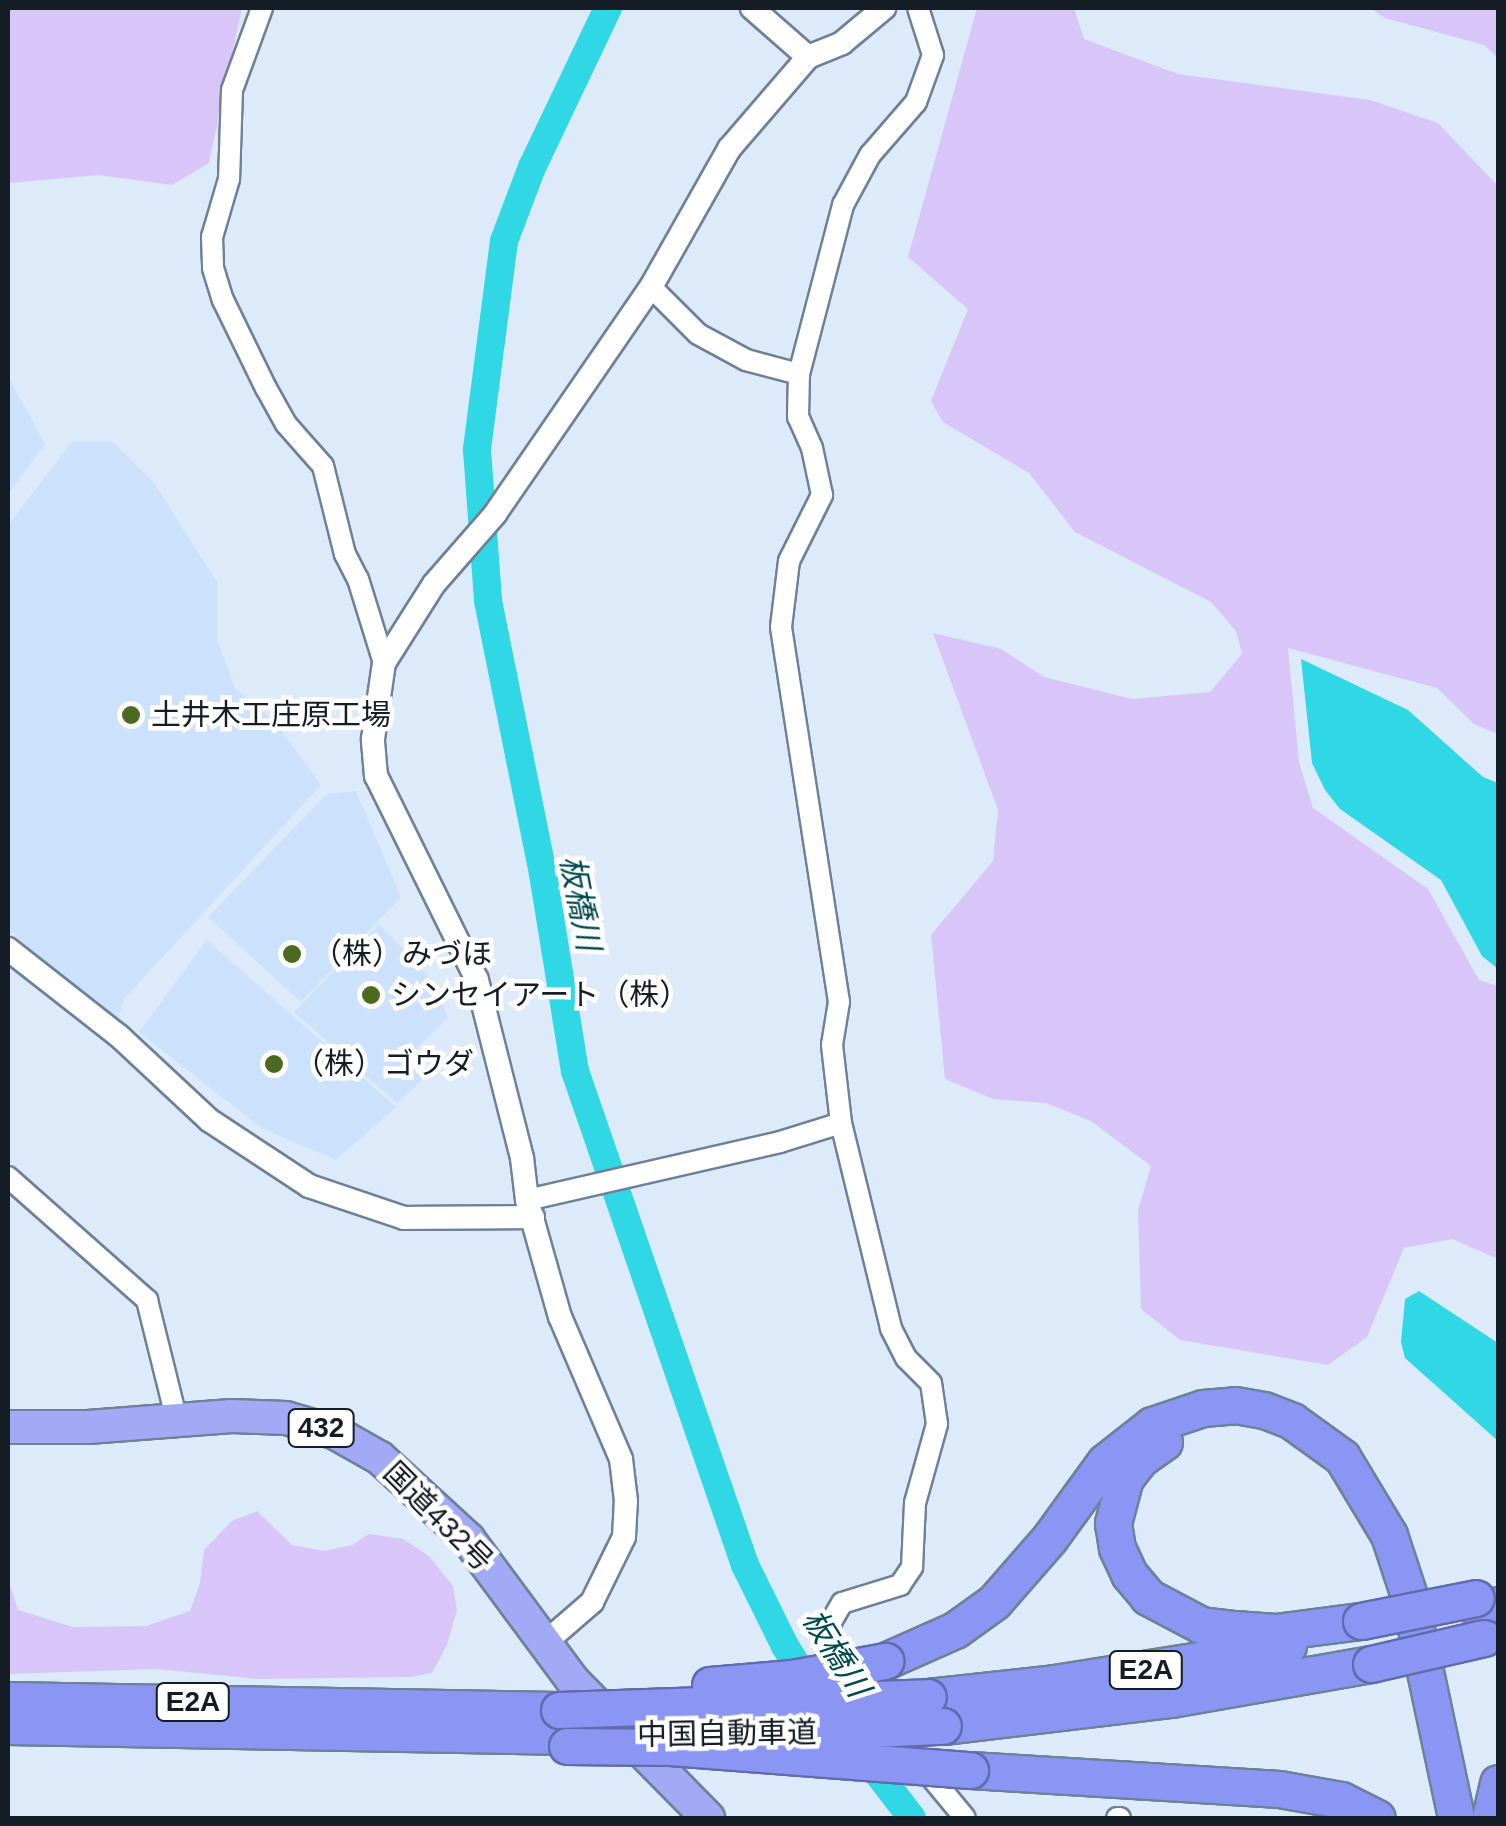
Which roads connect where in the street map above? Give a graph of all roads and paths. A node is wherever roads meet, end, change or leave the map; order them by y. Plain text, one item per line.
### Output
1 (262, 8) edge
2 (752, 8) edge
3 (884, 8) edge
4 (918, 8) edge
5 (808, 57) junction
6 (651, 287) junction
7 (799, 374) junction
8 (384, 662) junction
9 (8, 948) edge
10 (840, 1123) junction
11 (8, 1177) edge
12 (530, 1208) junction
13 (176, 1417) junction
14 (8, 1427) edge
15 (1489, 1613) edge
16 (1365, 1639) junction
17 (547, 1641) junction
18 (8, 1700) edge
19 (376, 1719) junction
20 (562, 1723) junction
21 (8, 1726) edge
22 (1498, 1783) edge
23 (708, 1818) edge
24 (728, 1818) edge
25 (965, 1818) edge
26 (1378, 1818) edge
27 (1435, 1818) edge
28 (1456, 1818) edge
29 (1490, 1818) edge

1 - 8 street
2 - 5 street
3 - 5 street
4 - 7 street
5 - 6 street
6 - 7 street
6 - 8 street
7 - 10 street
8 - 12 street
9 - 12 street
10 - 12 street
10 - 25 street
11 - 13 street
12 - 17 street
13 - 14 highway, 国道432号 / 432
13 - 17 highway, 国道432号 / 432
15 - 16 highway, 中国自動車道 / E2A, bridge
16 - 20 highway, 中国自動車道 / E2A, bridge
16 - 27 highway
17 - 23 highway, 国道432号 / 432
17 - 24 highway, 国道432号 / 432
18 - 19 highway, 中国自動車道 / E2A
19 - 20 highway, 中国自動車道 / E2A
19 - 21 highway, 中国自動車道 / E2A
20 - 26 highway, bridge
20 - 28 highway, bridge
22 - 29 highway

